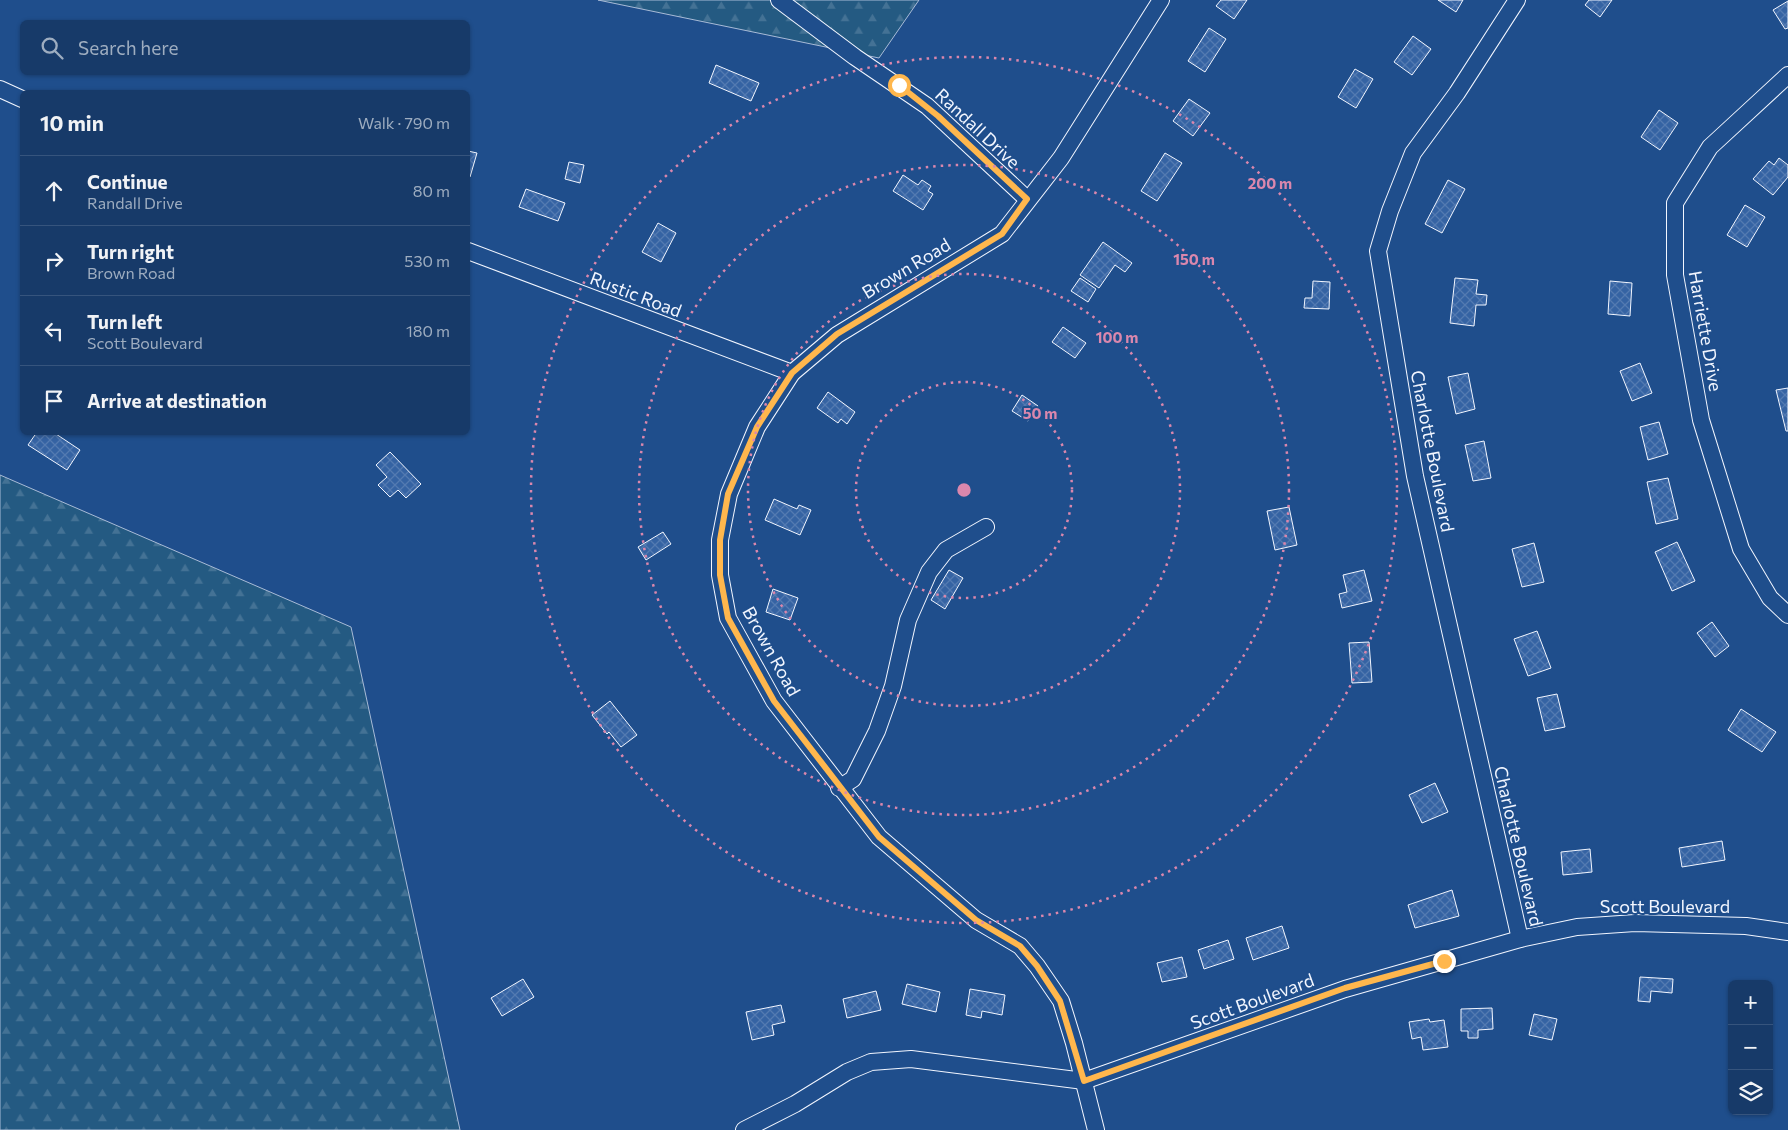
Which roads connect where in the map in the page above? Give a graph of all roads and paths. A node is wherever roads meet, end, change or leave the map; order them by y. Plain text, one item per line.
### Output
1 (779, 0) edge
2 (1161, 0) edge
3 (1517, 0) edge
4 (1788, 76) edge
5 (0, 88) edge
6 (20, 98) edge
7 (1027, 199) junction
8 (470, 252) edge
9 (792, 373) junction
10 (986, 526) dead end
11 (1788, 615) edge
12 (839, 788) junction
13 (1788, 932) edge
14 (1520, 939) junction
15 (1084, 1081) junction
16 (744, 1130) edge
17 (1096, 1130) edge

1 - 7 street, Randall Drive
2 - 7 street, Brown Road
3 - 14 street, Charlotte Boulevard
4 - 11 street, Harriette Drive
5 - 6 street
7 - 9 street, Brown Road
8 - 9 street, Rustic Road
9 - 12 street, Brown Road
10 - 12 street
12 - 15 street, Brown Road
13 - 14 street, Scott Boulevard
14 - 15 street, Scott Boulevard
15 - 16 street, Scott Boulevard
15 - 17 street, Brown Road

